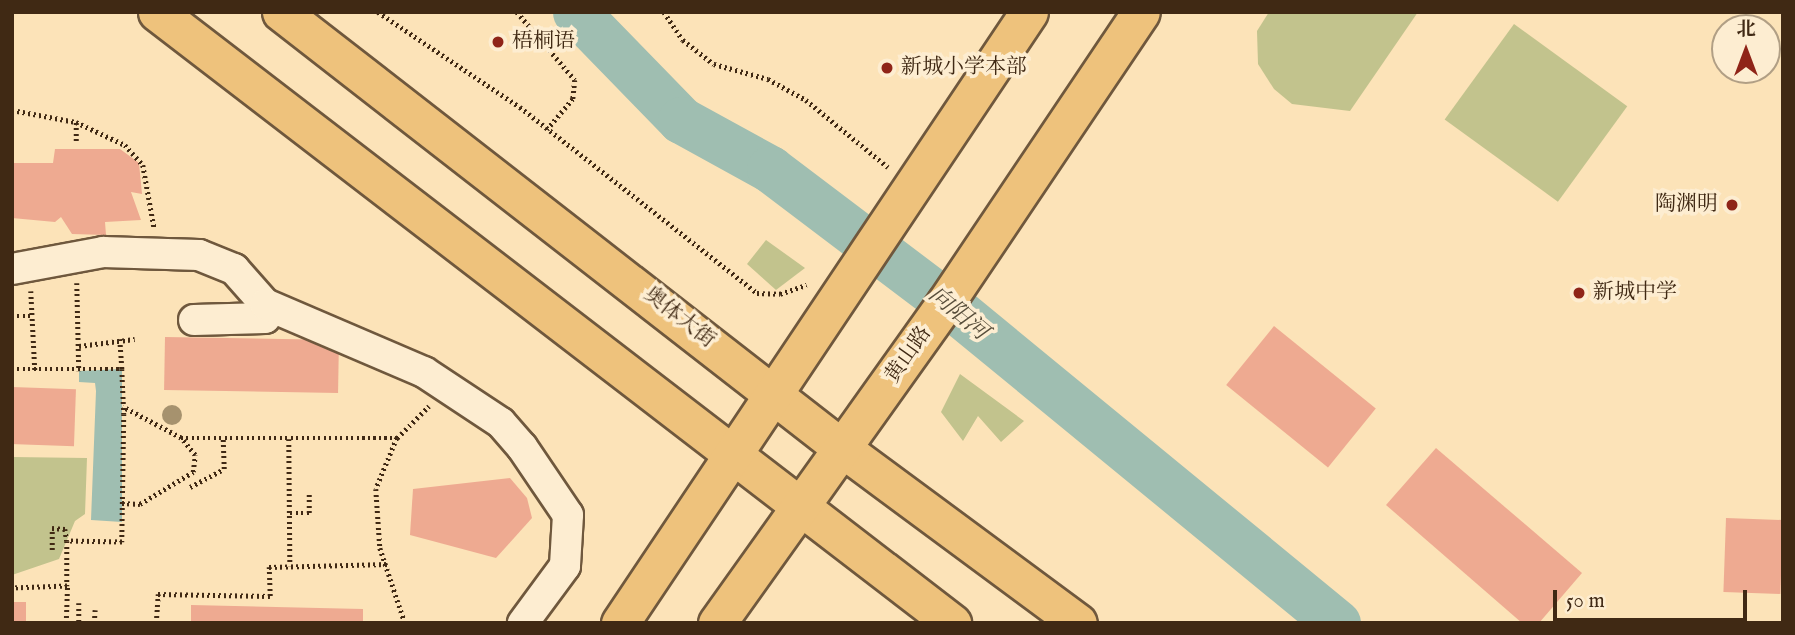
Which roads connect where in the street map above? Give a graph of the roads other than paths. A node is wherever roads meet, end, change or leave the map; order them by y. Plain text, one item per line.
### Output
1 (157, 12) edge
2 (281, 12) edge
3 (1029, 12) edge
4 (1141, 12) edge
5 (19, 267) edge
6 (265, 304) junction
7 (194, 320) dead end
8 (773, 390) junction
9 (843, 449) junction
10 (733, 453) junction
11 (798, 510) junction
12 (523, 623) edge
13 (621, 623) edge
14 (717, 623) edge
15 (952, 623) edge
16 (1078, 623) edge

1 - 10 main road
2 - 8 main road, 奥体大街
3 - 8 main road
4 - 9 main road, 黄山路
5 - 6 street
6 - 7 street
6 - 12 street
8 - 9 main road, 奥体大街
8 - 10 main road
9 - 11 main road, 黄山路
9 - 16 main road, 奥体大街
10 - 11 main road
10 - 13 main road
11 - 14 main road, 黄山路
11 - 15 main road

